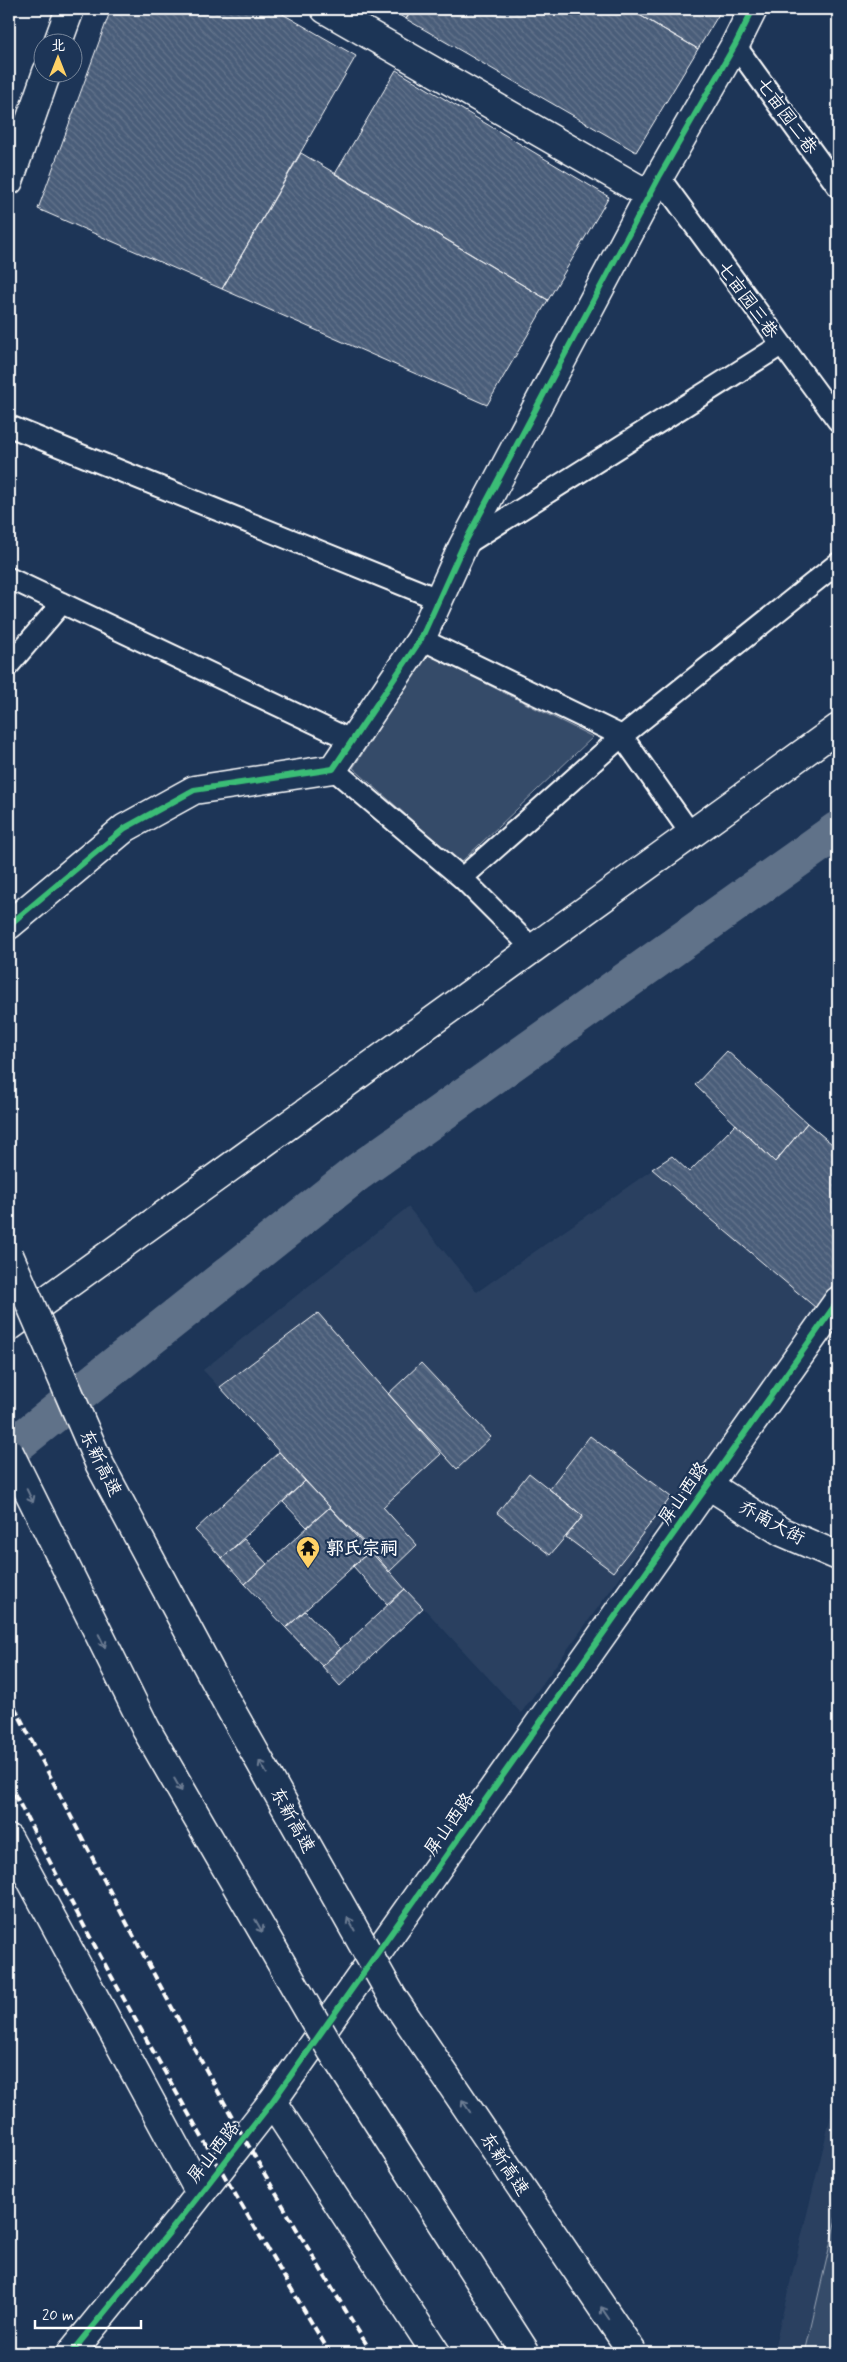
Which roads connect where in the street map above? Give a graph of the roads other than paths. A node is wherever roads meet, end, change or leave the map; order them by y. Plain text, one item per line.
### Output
1 (70, 9) edge
2 (325, 9) edge
3 (753, 9) edge
4 (62, 32) edge
5 (735, 45) junction
6 (44, 82) edge
7 (9, 181) edge
8 (654, 186) junction
9 (838, 187) edge
10 (781, 346) junction
11 (838, 421) edge
12 (9, 426) edge
13 (464, 546) junction
14 (838, 563) edge
15 (9, 578) edge
16 (438, 599) junction
17 (62, 603) junction
18 (420, 639) junction
19 (9, 665) edge
20 (838, 728) edge
21 (622, 736) junction
22 (353, 741) junction
23 (333, 769) junction
24 (692, 834) junction
25 (462, 878) junction
26 (9, 924) edge
27 (533, 949) junction
28 (9, 1255) edge
29 (838, 1301) edge
30 (9, 1328) edge
31 (9, 1452) edge
32 (707, 1484) junction
33 (838, 1556) edge
34 (9, 1840) edge
35 (272, 2102) junction
36 (200, 2194) junction
37 (71, 2353) edge
38 (436, 2353) edge
39 (526, 2353) edge
40 (632, 2353) edge

1 - 4 main road
2 - 8 main road
3 - 5 main road
5 - 8 main road
5 - 9 lane, 七亩园二巷
6 - 7 main road
8 - 10 lane, 七亩园三巷
8 - 13 main road
10 - 11 lane, 七亩园三巷
10 - 13 lane
12 - 16 lane
13 - 16 main road
14 - 21 lane
15 - 17 lane
16 - 18 main road
17 - 19 lane
17 - 22 lane
18 - 21 lane
18 - 22 main road
20 - 24 main road
21 - 24 lane
21 - 25 lane
22 - 23 main road
23 - 25 lane
23 - 26 main road
24 - 27 main road
25 - 27 lane
27 - 30 main road
40 -> 28 main road, 东新高速, bridge
29 - 32 main road, 屏山西路
31 -> 39 main road, bridge
32 - 33 main road, 乔南大街
32 - 35 main road, 屏山西路
34 - 36 main road
35 - 36 main road, 屏山西路
35 - 38 main road
36 - 37 main road, 屏山西路

